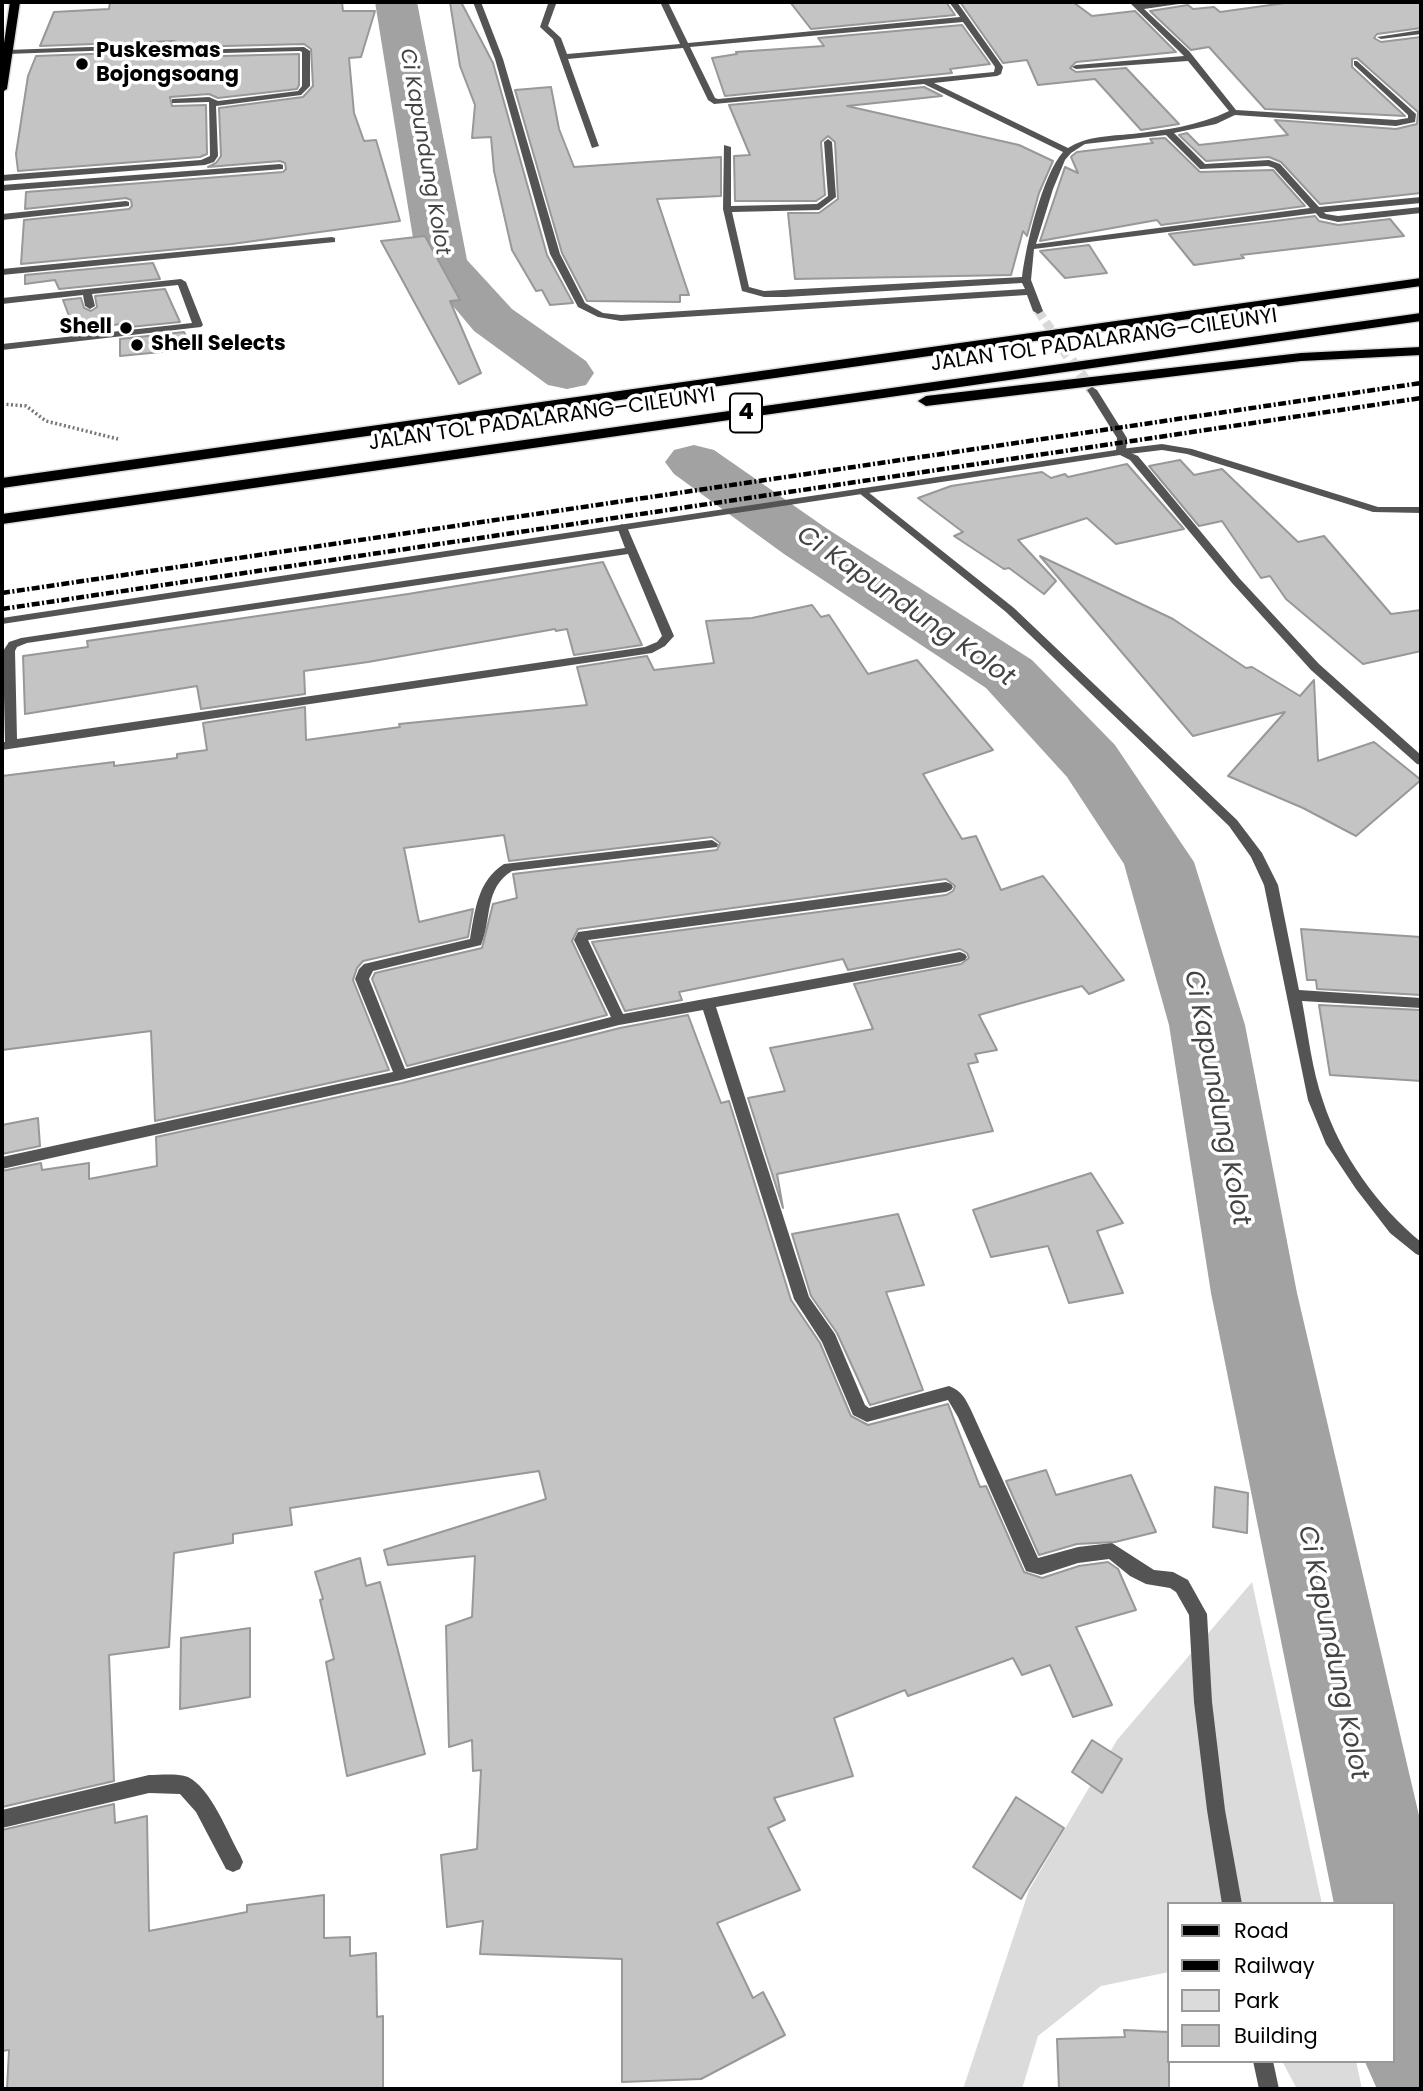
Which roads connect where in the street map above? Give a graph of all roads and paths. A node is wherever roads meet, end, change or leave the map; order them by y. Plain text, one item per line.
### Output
1 (15, 2) edge
2 (477, 2) edge
3 (664, 2) edge
4 (953, 2) edge
5 (1178, 2) edge
6 (552, 4) dead end
7 (1136, 4) edge
8 (965, 19) junction
9 (1421, 32) edge
10 (1381, 37) dead end
11 (687, 46) junction
12 (7, 52) junction
13 (564, 57) junction
14 (1190, 58) junction
15 (1357, 63) dead end
16 (1076, 67) dead end
17 (927, 83) junction
18 (2, 89) edge
19 (175, 101) dead end
20 (215, 102) junction
21 (1234, 112) junction
22 (1168, 132) junction
23 (828, 142) dead end
24 (594, 146) dead end
25 (727, 147) dead end
26 (1068, 151) junction
27 (280, 167) dead end
28 (2, 178) edge
29 (2, 188) edge
30 (1421, 200) edge
31 (127, 204) dead end
32 (727, 209) junction
33 (1317, 210) junction
34 (1421, 210) edge
35 (2, 217) edge
36 (332, 240) dead end
37 (1030, 247) junction
38 (2, 272) edge
39 (1026, 279) junction
40 (1421, 282) edge
41 (87, 292) junction
42 (1028, 292) junction
43 (2, 301) edge
44 (90, 306) dead end
45 (1038, 311) tunnel mouth
46 (1421, 317) edge
47 (146, 319) dead end
48 (150, 330) junction
49 (2, 346) edge
50 (1421, 351) edge
51 (1092, 390) tunnel mouth
52 (2, 404) edge
53 (125, 443) dead end
54 (1121, 452) junction
55 (354, 468) junction
56 (2, 483) edge
57 (863, 491) junction
58 (1421, 510) edge
59 (2, 519) edge
60 (622, 527) junction
61 (632, 550) junction
62 (2, 621) edge
63 (6, 745) edge
64 (1421, 761) edge
65 (712, 844) dead end
66 (946, 887) dead end
67 (960, 957) dead end
68 (1292, 995) junction
69 (706, 1002) junction
70 (1421, 1003) edge
71 (619, 1020) junction
72 (401, 1075) junction
73 (2, 1163) edge
74 (1421, 1250) edge
75 (2, 1819) edge
76 (233, 1862) dead end
77 (1232, 1902) edge
78 (1263, 2063) edge
79 (1269, 2089) edge

1 - 12 main road
2 - 42 street
3 - 11 street
4 - 8 street
5 - 7 street
6 - 13 street
7 - 14 street
8 - 11 street
8 - 17 street
9 - 10 street
11 - 13 street
11 - 17 street
12 - 18 main road
12 - 20 street
13 - 24 street
14 - 16 street
14 - 21 street
15 - 21 street
17 - 26 street
19 - 20 street
20 - 28 street
21 - 22 street
22 - 26 street
22 - 33 street
23 - 32 street
25 - 32 street
26 - 37 street
27 - 29 street
30 - 33 street
31 - 35 street
32 - 39 street
33 - 34 street
33 - 37 street
36 - 38 street
37 - 39 street
39 - 42 street
40 - 56 highway, JALAN TOL PADALARANG–CILEUNYI / 4
41 - 43 street
41 - 44 street
41 - 48 street
42 - 45 street
46 - 55 highway, JALAN TOL PADALARANG–CILEUNYI / 4
47 - 48 street
48 - 49 street
50 - 55 highway
51 - 54 street
52 - 53 path
54 - 57 street
54 - 58 street
54 - 64 street
55 - 59 highway, JALAN TOL PADALARANG–CILEUNYI / 4
57 - 60 street
57 - 68 street
60 - 61 street
60 - 62 street
61 - 63 street
61 - 63 street
65 - 72 street
66 - 71 street
67 - 69 street
68 - 70 street
68 - 74 street
69 - 71 street
69 - 77 street
71 - 72 street
72 - 73 street
75 - 76 street
78 - 79 street

